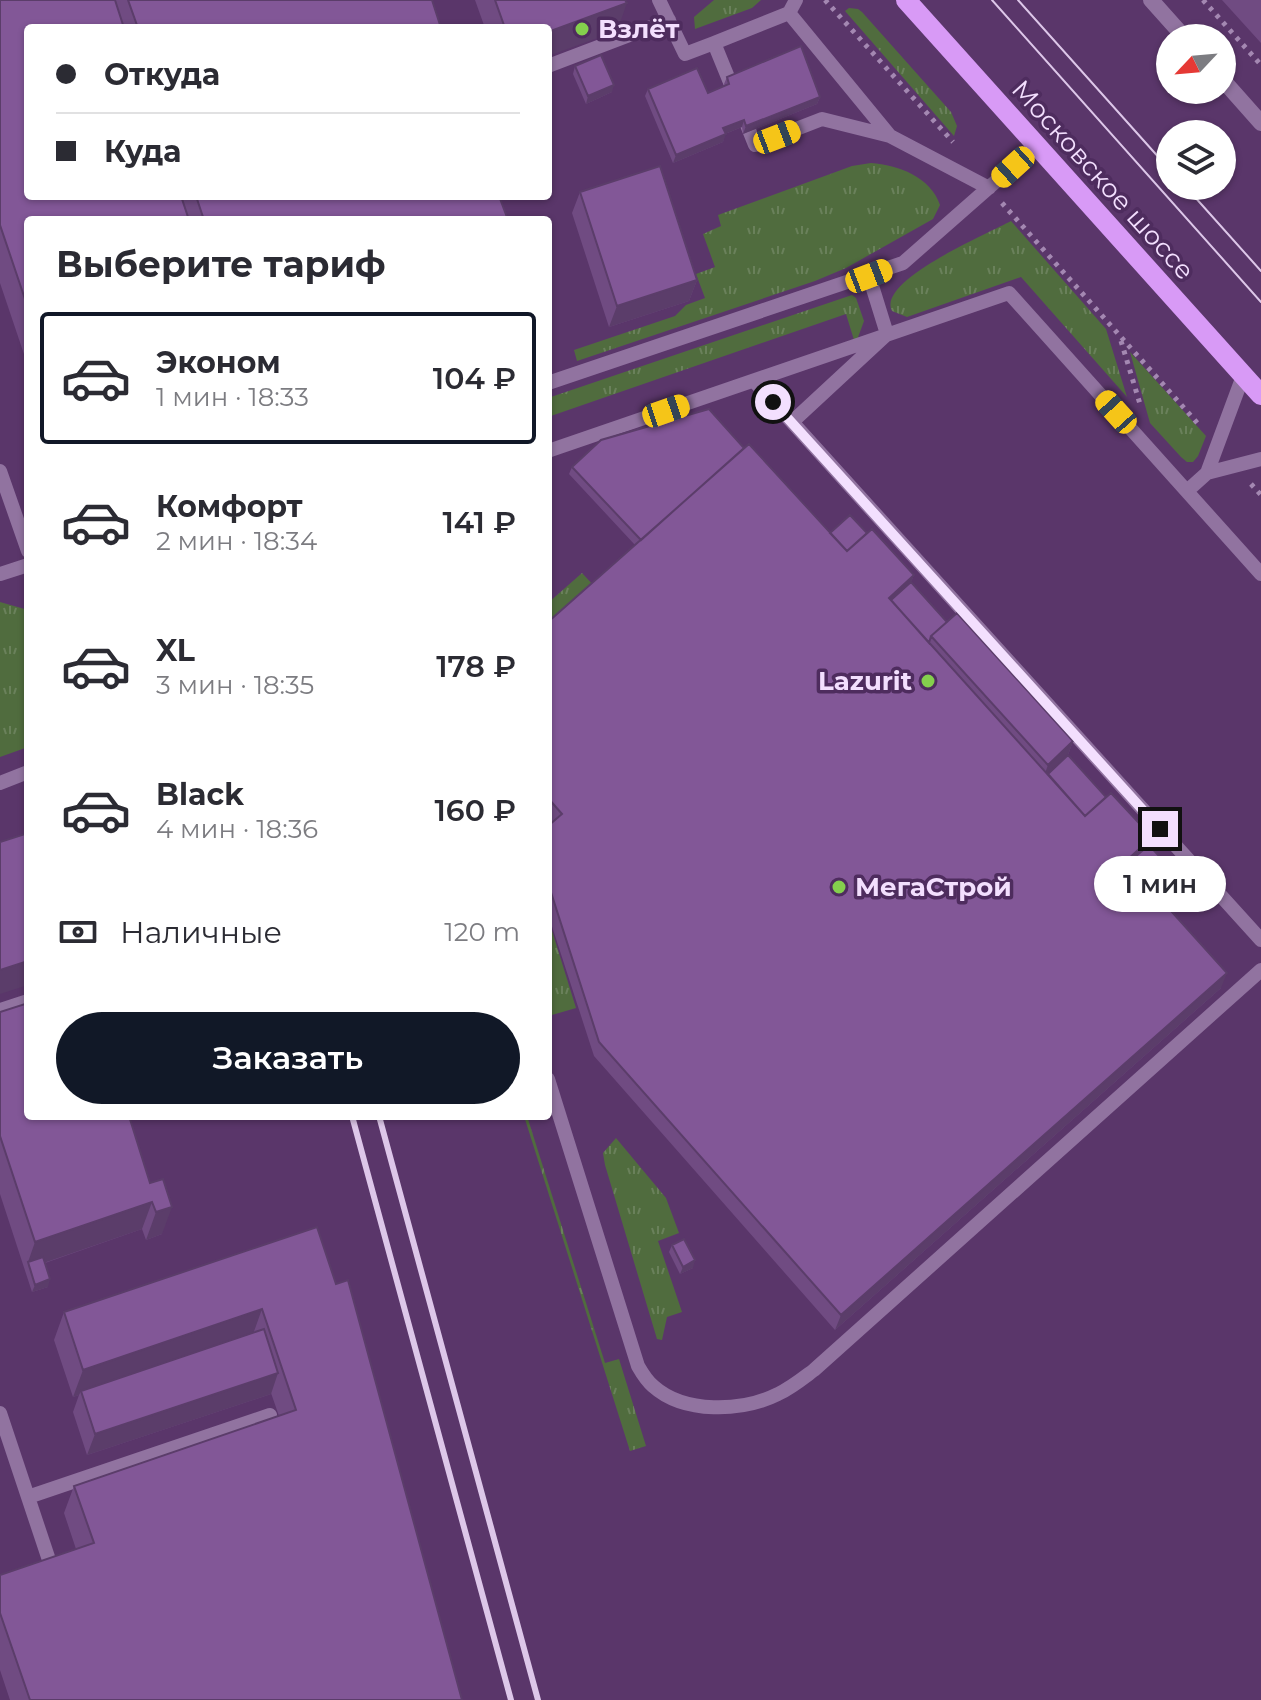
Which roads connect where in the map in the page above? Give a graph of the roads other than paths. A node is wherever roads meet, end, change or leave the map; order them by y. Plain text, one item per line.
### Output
1 (659, 0) edge
2 (906, 0) edge
3 (1151, 0) edge
4 (792, 6) edge
5 (669, 20) junction
6 (1172, 24) edge
7 (714, 43) junction
8 (552, 64) edge
9 (1236, 95) edge
10 (1261, 123) edge
11 (890, 136) junction
12 (1036, 146) junction
13 (989, 188) junction
14 (869, 276) junction
15 (887, 334) junction
16 (1243, 376) junction
17 (754, 381) junction
18 (552, 382) edge
19 (1261, 395) edge
20 (792, 422) junction
21 (552, 450) edge
22 (1261, 459) edge
23 (0, 471) edge
24 (1207, 473) junction
25 (1187, 491) junction
26 (24, 540) edge
27 (24, 566) edge
28 (0, 574) edge
29 (1261, 574) edge
30 (24, 774) edge
31 (0, 783) edge
32 (1261, 940) edge
33 (1261, 970) edge
34 (24, 1002) edge
35 (0, 1010) edge
36 (552, 1092) edge
37 (0, 1413) edge
38 (270, 1415) edge
39 (4, 1440) edge
40 (28, 1497) junction
41 (53, 1572) edge

1 - 5 lane
2 - 12 main road, Московское шоссе
3 - 6 street
4 - 7 lane
4 - 11 lane
5 - 7 lane
5 - 8 lane
7 - 11 lane
9 - 10 street
11 - 13 lane
12 - 13 lane
12 - 16 main road, Московское шоссе
13 - 14 lane
14 - 15 lane
14 - 18 lane
15 - 17 lane
15 - 20 lane
15 - 25 lane
16 - 19 main road, Московское шоссе
16 - 24 lane
17 - 20 lane
17 - 21 lane
20 - 32 lane
22 - 24 lane
23 - 26 lane
24 - 25 lane
25 - 29 lane
27 - 28 lane
30 - 31 lane
33 - 36 lane
34 - 35 lane
37 - 39 lane
38 - 40 lane
39 - 40 lane
40 - 41 lane

